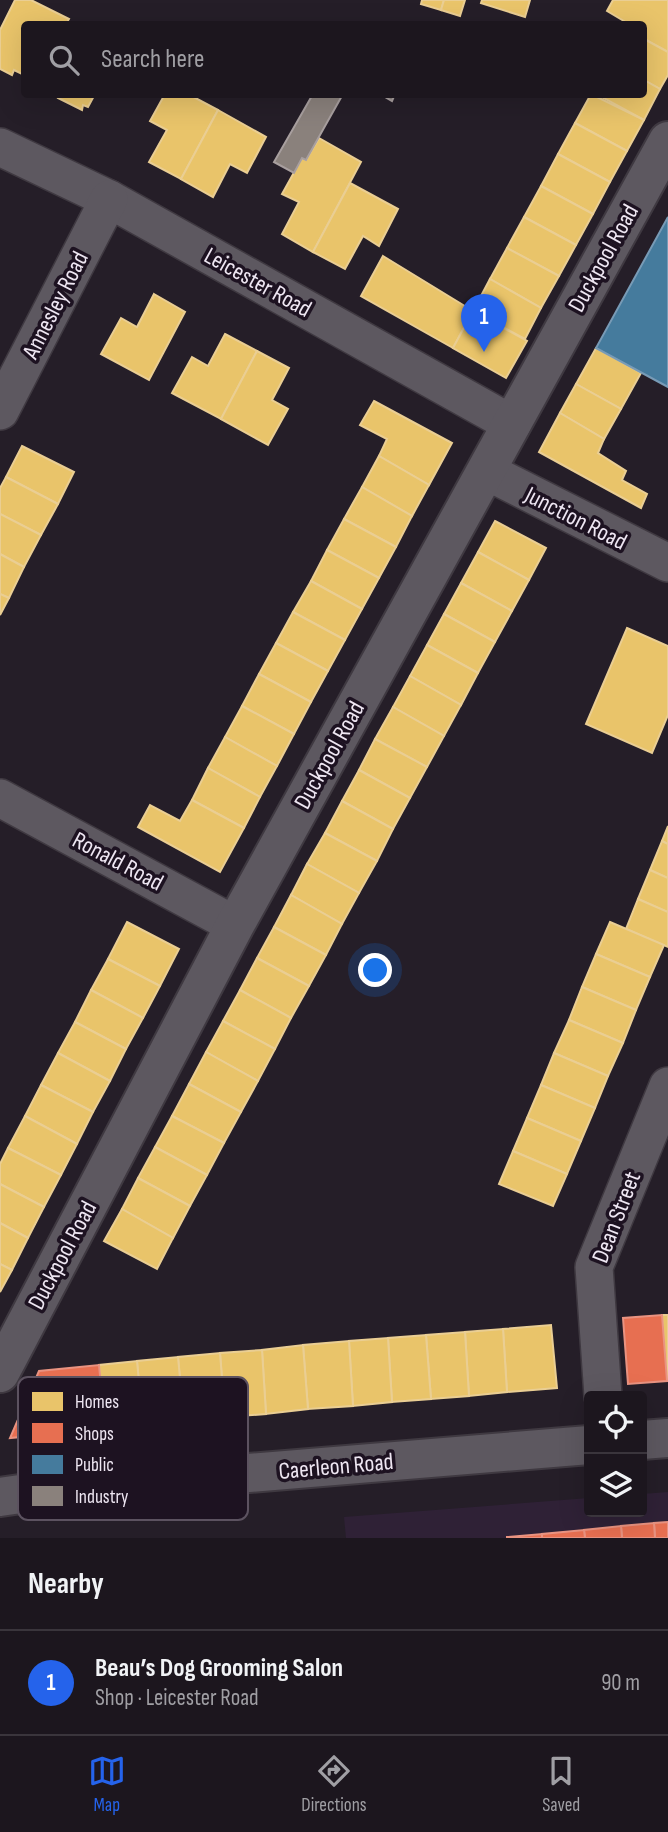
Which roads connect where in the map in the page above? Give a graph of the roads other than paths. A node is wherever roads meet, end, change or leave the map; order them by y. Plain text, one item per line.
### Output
1 (668, 141) edge
2 (0, 147) edge
3 (109, 199) junction
4 (0, 411) edge
5 (512, 424) junction
6 (486, 471) junction
7 (668, 563) edge
8 (0, 797) edge
9 (235, 925) junction
10 (668, 1086) edge
11 (0, 1373) edge
12 (603, 1391) edge
13 (668, 1438) edge
14 (647, 1440) edge
15 (584, 1445) edge
16 (248, 1473) edge
17 (18, 1495) edge
18 (0, 1497) edge

1 - 5 street, Duckpool Road
2 - 3 street, Leicester Road
3 - 4 street, Annesley Road
3 - 5 street, Leicester Road
5 - 6 street, Duckpool Road
6 - 7 street, Junction Road
6 - 9 street, Duckpool Road
8 - 9 street, Ronald Road
9 - 11 street, Duckpool Road
10 - 12 street, Dean Street
13 - 14 street
15 - 16 street, Caerleon Road
17 - 18 street, Caerleon Road

